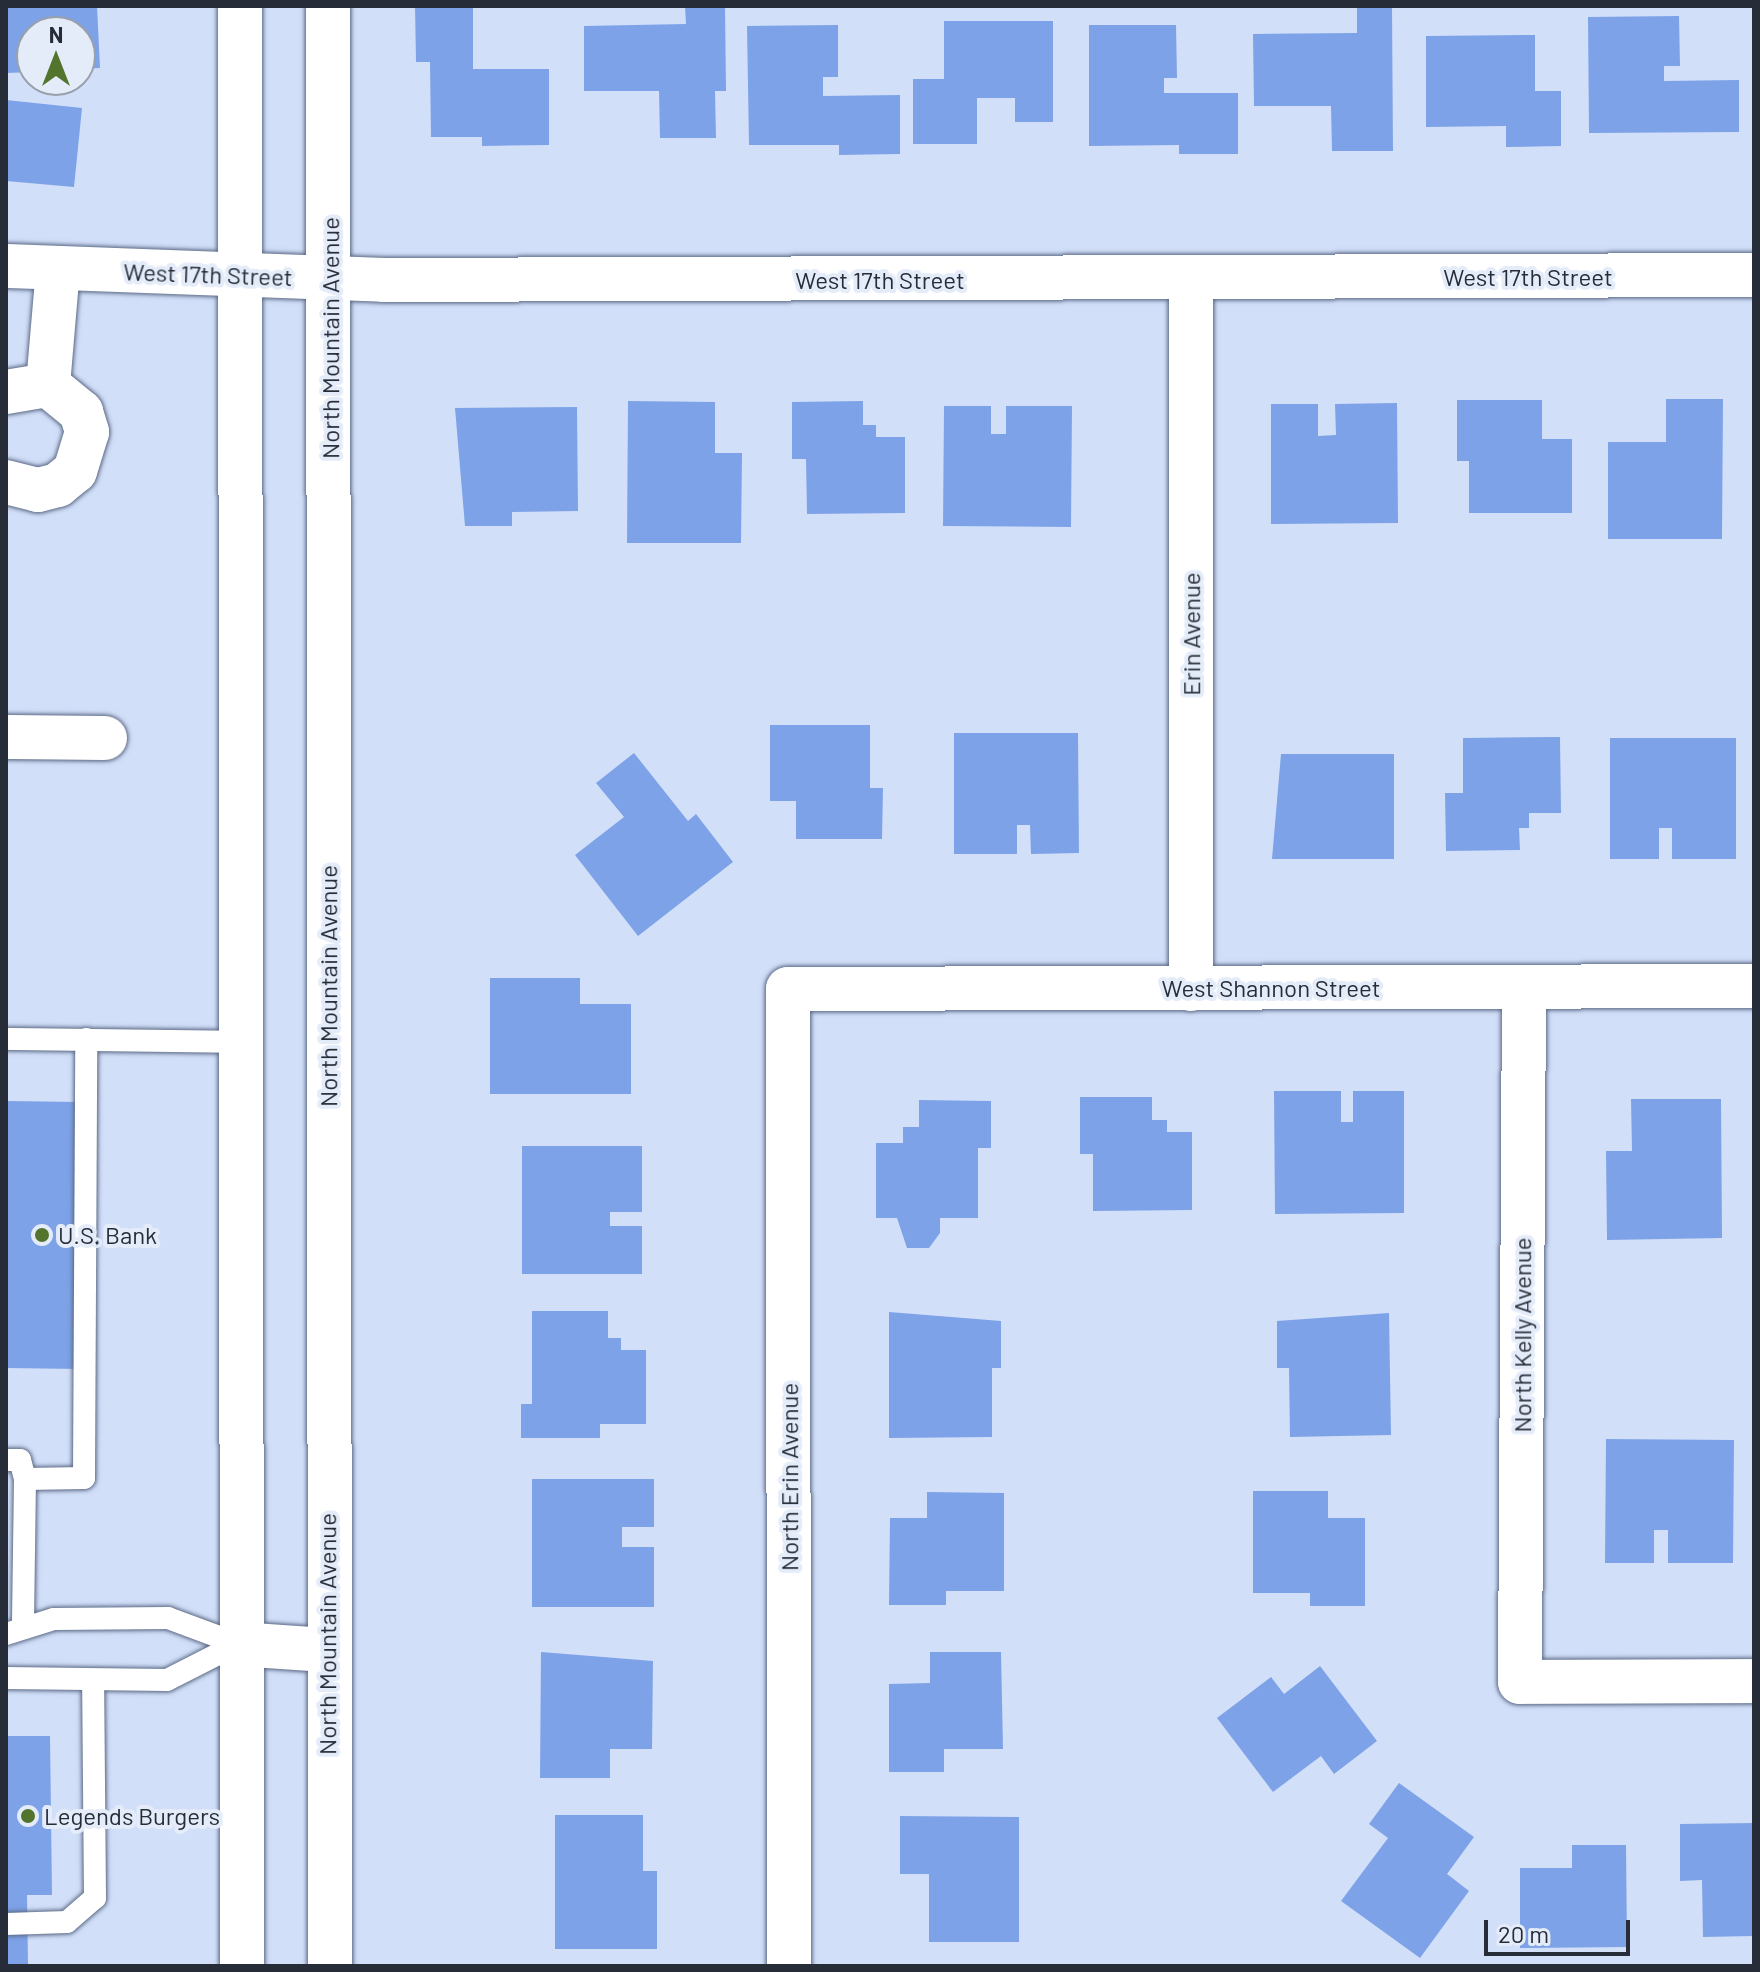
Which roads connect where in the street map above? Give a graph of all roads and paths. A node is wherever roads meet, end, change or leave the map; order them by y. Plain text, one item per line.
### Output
1 (240, 6) edge
2 (328, 6) edge
3 (6, 266) edge
4 (58, 268) junction
5 (1754, 275) edge
6 (242, 277) junction
7 (329, 278) junction
8 (1191, 280) junction
9 (48, 385) junction
10 (6, 392) edge
11 (6, 482) edge
12 (6, 737) edge
13 (105, 738) dead end
14 (1754, 986) edge
15 (1524, 987) junction
16 (788, 989) joint
17 (1191, 989) junction
18 (6, 1039) edge
19 (86, 1039) junction
20 (239, 1042) junction
21 (6, 1460) edge
22 (25, 1479) junction
23 (15, 1631) edge
24 (238, 1644) junction
25 (326, 1650) junction
26 (6, 1678) edge
27 (93, 1681) junction
28 (1754, 1681) edge
29 (6, 1924) edge
30 (242, 1966) edge
31 (330, 1966) edge
32 (789, 1966) edge

1 - 6 street
2 - 7 street, North Mountain Avenue
3 - 4 street, West 17th Street
4 - 6 street, West 17th Street
4 - 9 street
5 - 8 street, West 17th Street
6 - 7 street, West 17th Street
6 - 20 street
7 - 8 street, West 17th Street
7 - 25 street, North Mountain Avenue
8 - 17 street, Erin Avenue
9 - 10 street
9 - 11 street
12 - 13 street
14 - 15 street, West Shannon Street
15 - 17 street, West Shannon Street
15 - 28 street, North Kelly Avenue
16 - 17 street, West Shannon Street
16 - 32 street, North Erin Avenue
18 - 19 lane
19 - 20 lane
19 - 22 lane
20 - 24 street
21 - 22 lane
22 - 23 lane
23 - 24 lane
24 - 25 street
24 - 27 lane
24 - 30 street
25 - 31 street, North Mountain Avenue
26 - 27 lane
27 - 29 lane

